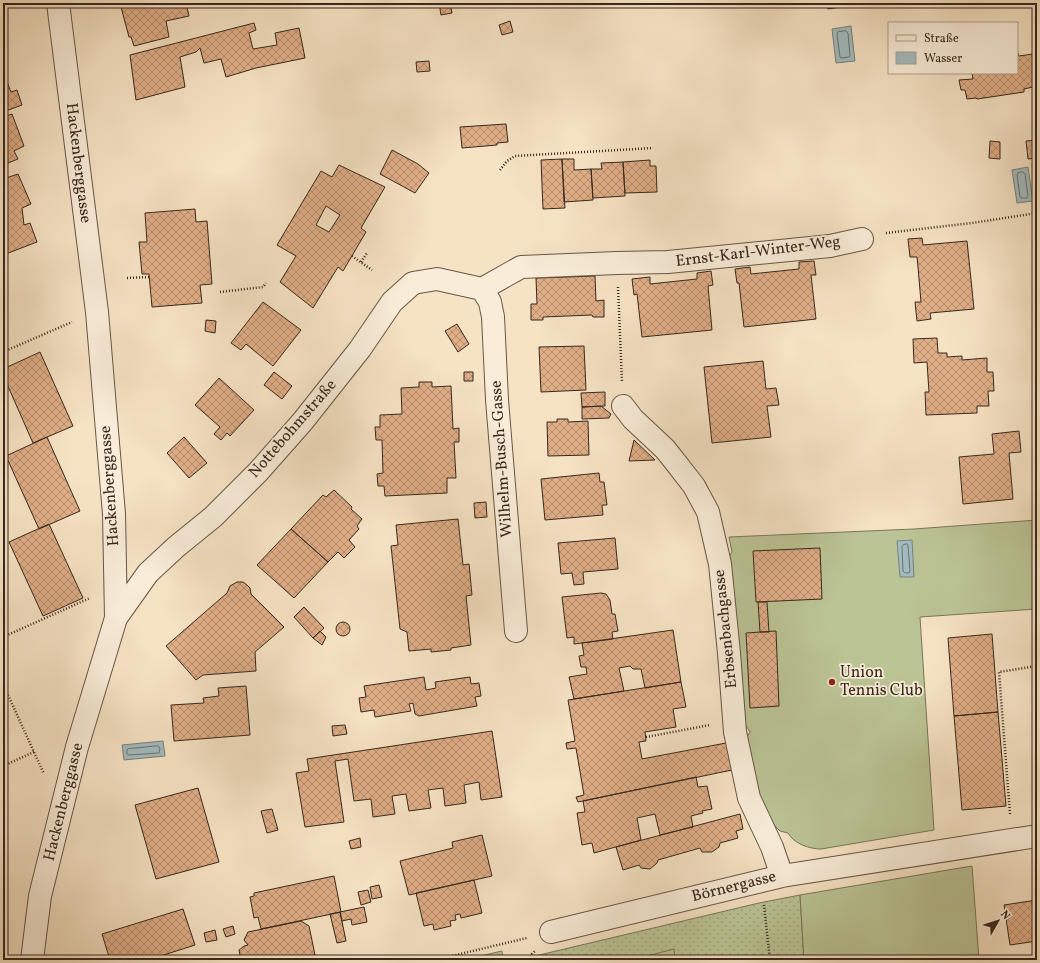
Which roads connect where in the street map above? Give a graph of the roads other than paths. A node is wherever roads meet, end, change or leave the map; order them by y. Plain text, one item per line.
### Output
1 (58, 3) edge
2 (862, 239) road end
3 (482, 289) junction
4 (623, 406) road end
5 (116, 618) junction
6 (516, 631) dead end
7 (1037, 836) edge
8 (782, 876) junction
9 (551, 932) road end
10 (32, 960) edge

1 - 5 street, Hackenberggasse
2 - 3 street, Ernst-Karl-Winter-Weg
3 - 5 street, Nottebohmstraße
3 - 6 street, Wilhelm-Busch-Gasse
4 - 8 street, Erbsenbachgasse
5 - 10 street, Hackenberggasse
7 - 8 street, Börnergasse
8 - 9 street, Börnergasse

